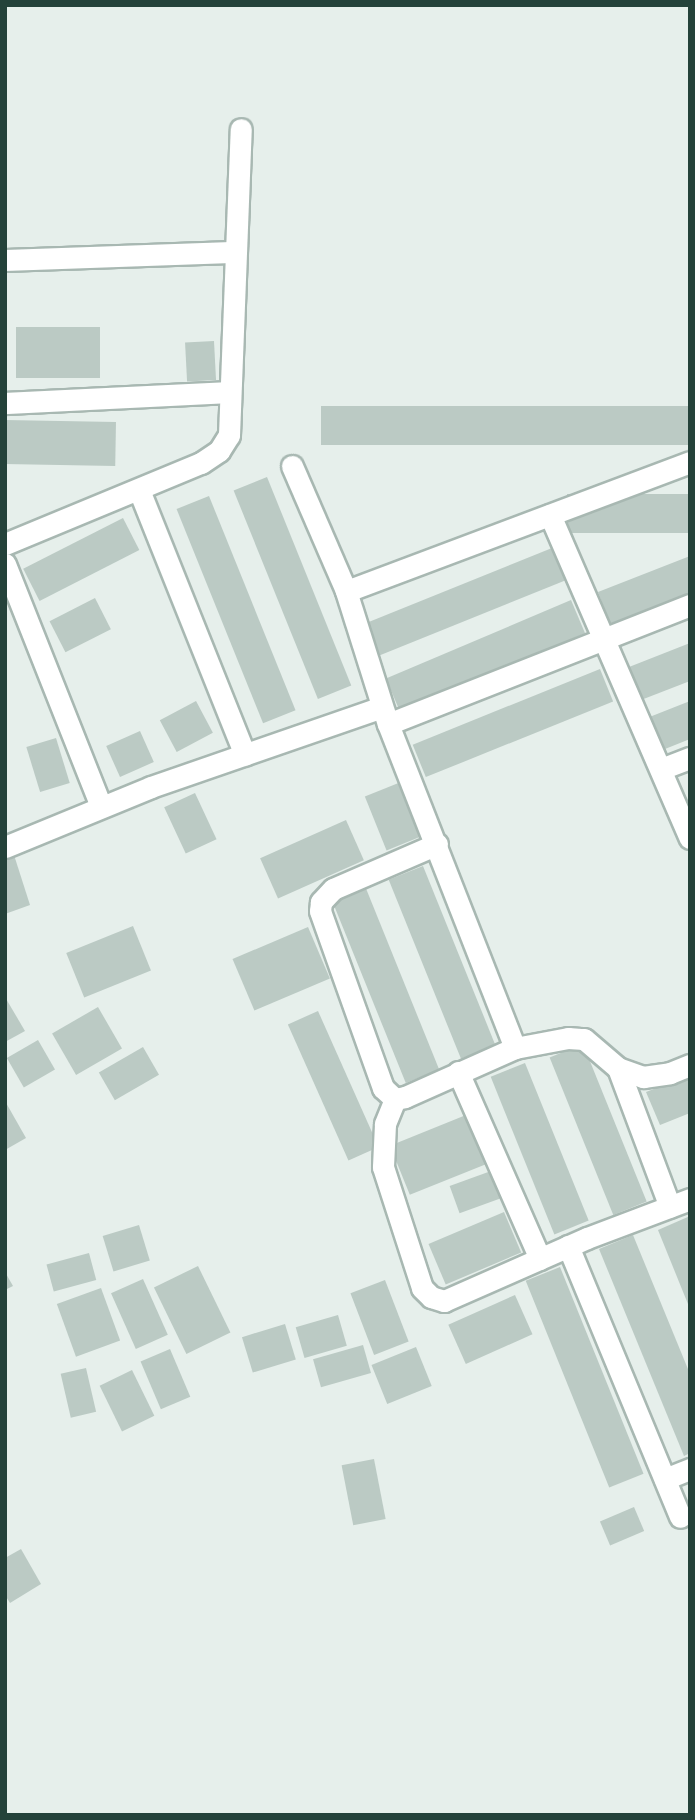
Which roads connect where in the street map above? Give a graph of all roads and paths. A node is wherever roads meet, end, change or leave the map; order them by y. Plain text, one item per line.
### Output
1 (242, 129) dead end
2 (235, 252) junction
3 (5, 260) edge
4 (230, 392) junction
5 (5, 402) edge
6 (690, 462) edge
7 (292, 466) dead end
8 (139, 490) junction
9 (550, 515) junction
10 (5, 544) edge
11 (5, 565) edge
12 (346, 591) junction
13 (690, 605) edge
14 (606, 638) junction
15 (385, 715) junction
16 (245, 755) junction
17 (690, 758) edge
18 (661, 769) junction
19 (102, 807) junction
20 (690, 838) edge
21 (437, 844) junction
22 (5, 847) edge
23 (515, 1048) junction
24 (690, 1065) edge
25 (618, 1068) junction
26 (458, 1072) junction
27 (396, 1099) junction
28 (680, 1203) edge
29 (568, 1246) junction
30 (540, 1259) junction
31 (690, 1469) edge
32 (665, 1479) junction
33 (680, 1517) dead end

1 - 2 street
2 - 3 street
2 - 4 street
4 - 5 street
4 - 8 street
6 - 9 street
7 - 12 street
8 - 10 street
8 - 16 street
9 - 12 street
9 - 14 street
11 - 19 street
12 - 15 street
13 - 14 street
14 - 15 street
14 - 18 street
15 - 16 street
15 - 21 street
16 - 19 street
17 - 18 street
18 - 20 street
19 - 22 street
21 - 23 street
21 - 27 street
23 - 25 street
23 - 26 street
24 - 25 street
25 - 28 street
26 - 27 street
26 - 30 street
27 - 30 street
28 - 29 street
29 - 30 street
29 - 32 street
31 - 32 street
32 - 33 street

